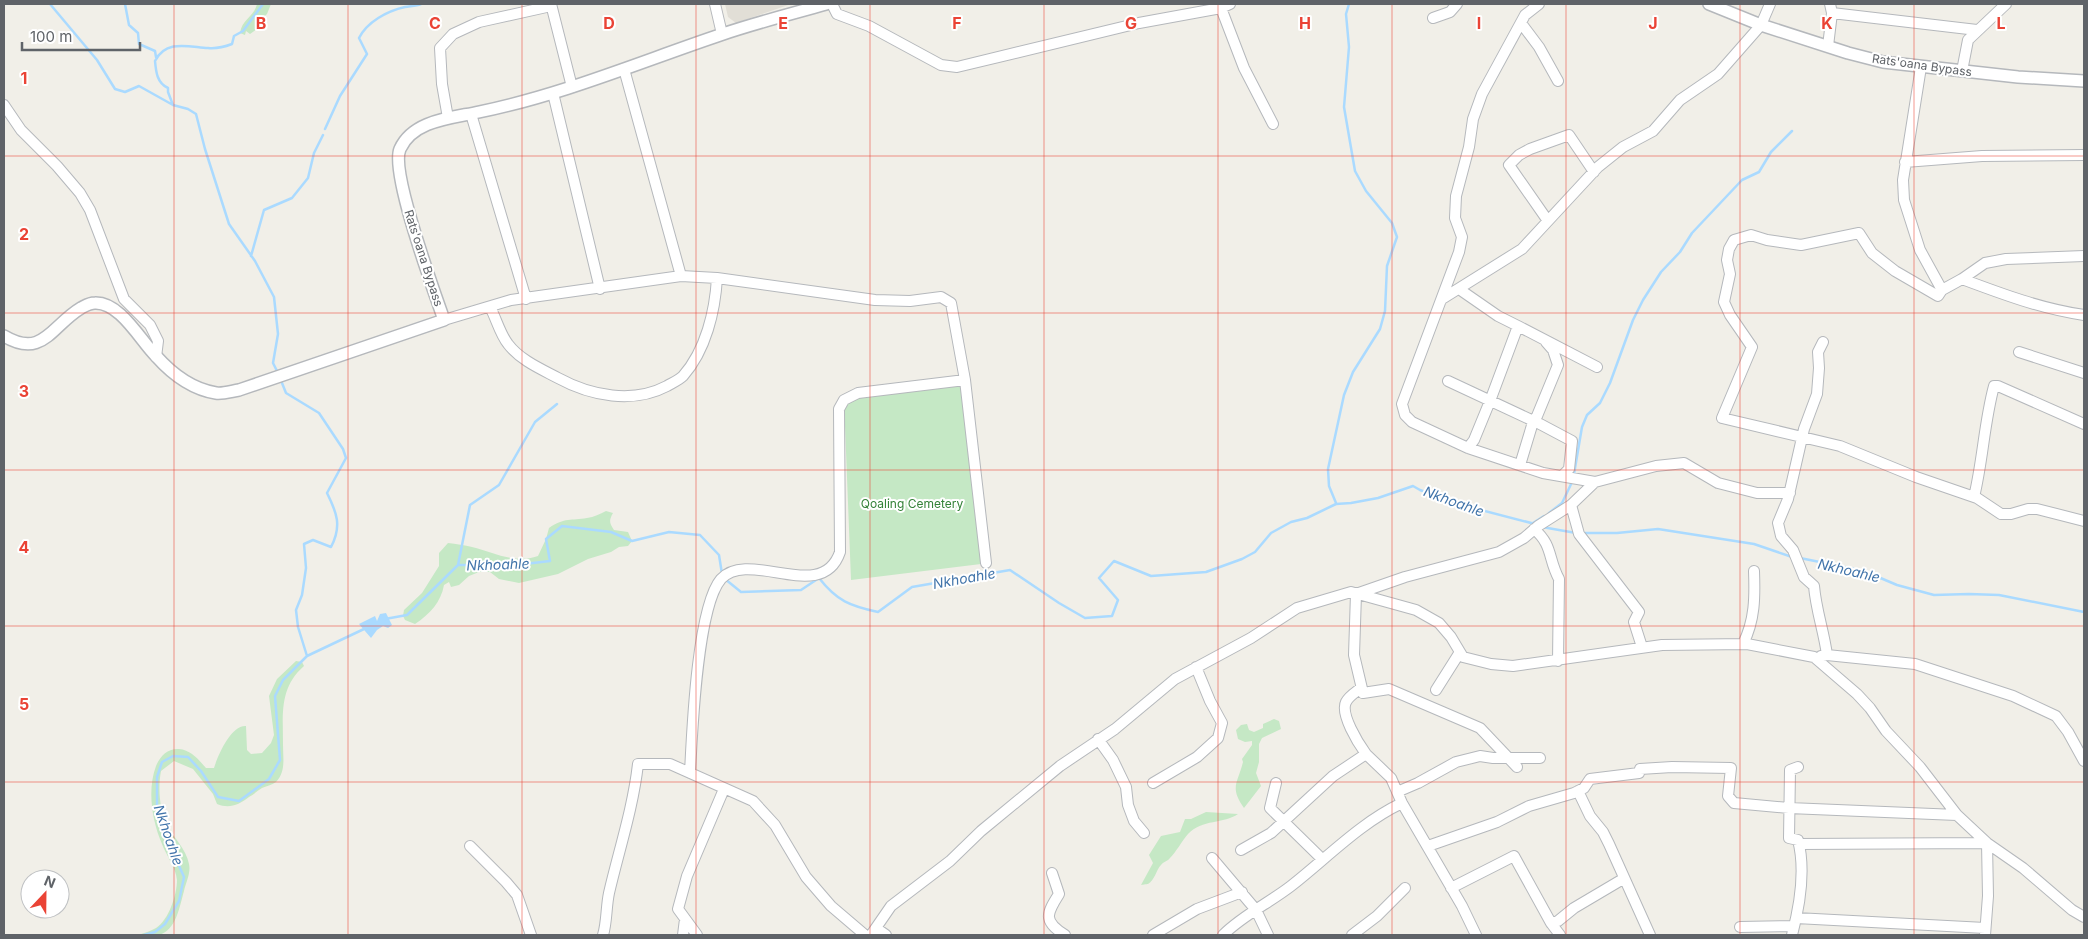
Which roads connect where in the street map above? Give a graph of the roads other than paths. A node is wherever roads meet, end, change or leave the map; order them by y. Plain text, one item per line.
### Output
1 (715, 4) edge
2 (825, 4) edge
3 (1457, 4) edge
4 (1709, 4) edge
5 (1770, 4) edge
6 (2006, 4) edge
7 (551, 5) edge
8 (1535, 5) edge
9 (1226, 6) edge
10 (1831, 8) edge
11 (1433, 18) dead end
12 (1521, 23) junction
13 (1761, 24) junction
14 (1977, 30) junction
15 (722, 34) junction
16 (1828, 46) junction
17 (1921, 67) junction
18 (624, 69) junction
19 (1962, 71) junction
20 (1558, 81) dead end
21 (2084, 81) edge
22 (572, 87) junction
23 (553, 93) junction
24 (4, 106) edge
25 (471, 114) junction
26 (448, 118) junction
27 (1273, 124) dead end
28 (2084, 155) edge
29 (1905, 162) junction
30 (1594, 172) junction
31 (1548, 221) junction
32 (2084, 256) edge
33 (681, 276) junction
34 (717, 278) junction
35 (1962, 279) junction
36 (600, 289) junction
37 (1459, 289) junction
38 (1942, 290) junction
39 (526, 298) junction
40 (1442, 300) junction
41 (490, 306) junction
42 (2084, 315) edge
43 (444, 320) junction
44 (1518, 326) junction
45 (4, 336) edge
46 (1546, 342) junction
47 (1822, 342) dead end
48 (2019, 352) dead end
49 (156, 356) junction
50 (1597, 367) dead end
51 (2084, 373) edge
52 (965, 380) junction
53 (1448, 381) dead end
54 (1490, 401) junction
55 (1533, 422) junction
56 (2084, 424) edge
57 (1802, 437) junction
58 (1468, 448) junction
59 (1520, 465) junction
60 (1562, 476) junction
61 (1595, 482) junction
62 (1790, 493) junction
63 (1974, 497) junction
64 (1571, 504) junction
65 (2084, 521) edge
66 (1534, 529) junction
67 (986, 563) dead end
68 (1754, 571) dead end
69 (1356, 594) junction
70 (1743, 644) junction
71 (1642, 648) junction
72 (1460, 652) junction
73 (1827, 655) junction
74 (1814, 657) junction
75 (1558, 661) junction
76 (1196, 667) junction
77 (1361, 688) junction
78 (1436, 690) dead end
79 (1098, 739) junction
80 (1366, 754) junction
81 (1508, 758) junction
82 (1540, 758) dead end
83 (2084, 761) edge
84 (1517, 767) dead end
85 (1798, 767) dead end
86 (690, 773) junction
87 (1153, 783) dead end
88 (1276, 783) dead end
89 (724, 789) junction
90 (1578, 791) junction
91 (1397, 792) junction
92 (1402, 803) junction
93 (1789, 808) junction
94 (1956, 815) junction
95 (1284, 822) junction
96 (1144, 833) dead end
97 (1987, 843) junction
98 (1799, 844) junction
99 (470, 846) dead end
100 (1428, 846) junction
101 (1241, 850) dead end
102 (1212, 858) dead end
103 (1322, 859) junction
104 (1052, 873) dead end
105 (1623, 879) junction
106 (1405, 888) dead end
107 (1451, 888) junction
108 (1242, 892) junction
109 (1256, 910) junction
110 (2084, 917) edge
111 (685, 919) junction
112 (1551, 923) junction
113 (1740, 926) dead end
114 (1794, 927) edge
115 (1985, 931) edge
116 (874, 932) edge
117 (531, 935) edge
118 (603, 935) edge
119 (683, 935) edge
120 (697, 935) edge
121 (865, 935) edge
122 (886, 935) edge
123 (1065, 935) edge
124 (1152, 935) edge
125 (1223, 935) edge
126 (1268, 935) edge
127 (1352, 935) edge
128 (1476, 935) edge
129 (1560, 935) edge
130 (1650, 935) edge

1 - 15 street
2 - 9 street
2 - 15 street, Rats'oana Bypass
3 - 11 street
4 - 13 street, Rats'oana Bypass
5 - 13 street
6 - 14 street
7 - 22 street
7 - 26 street
8 - 12 street
9 - 27 street
10 - 14 street
10 - 16 street
12 - 20 street
12 - 40 street
13 - 16 street, Rats'oana Bypass
13 - 30 street
14 - 19 street
15 - 18 street, Rats'oana Bypass
16 - 17 street, Rats'oana Bypass
17 - 19 street, Rats'oana Bypass
17 - 29 street
18 - 22 street, Rats'oana Bypass
18 - 33 street
19 - 21 street, Rats'oana Bypass
22 - 23 street, Rats'oana Bypass
23 - 25 street, Rats'oana Bypass
23 - 36 street
24 - 49 street
25 - 26 street, Rats'oana Bypass
25 - 39 street
26 - 43 street, Rats'oana Bypass
28 - 29 street
29 - 38 street
30 - 31 street
30 - 31 street
31 - 37 street
32 - 35 street
33 - 34 street
33 - 36 street
34 - 41 street
34 - 52 street
35 - 38 street
35 - 42 street
36 - 39 street
37 - 40 street
37 - 44 street
38 - 57 street
39 - 41 street
40 - 58 street
41 - 43 street
43 - 49 street, Rats'oana Bypass
44 - 46 street
44 - 54 street
45 - 49 street, Rats'oana Bypass
46 - 50 street
46 - 55 street
47 - 57 street
48 - 51 street
52 - 67 street
52 - 86 street
53 - 54 street
54 - 55 street
54 - 58 street
55 - 59 street
55 - 60 street
56 - 63 street
57 - 62 street
57 - 63 street
58 - 59 street
59 - 60 street
60 - 61 street
61 - 62 street
61 - 64 street
62 - 73 street
63 - 65 street
64 - 66 street
64 - 71 street
66 - 69 street
66 - 75 street
68 - 70 street
69 - 72 street
69 - 76 street
69 - 77 street
70 - 71 street
70 - 74 street
71 - 75 street
72 - 75 street
72 - 78 street
73 - 74 street
73 - 83 street
74 - 94 street
76 - 79 street
76 - 87 street
77 - 80 street
77 - 81 street
79 - 96 street
79 - 116 street
80 - 91 street
80 - 95 street
81 - 82 street
81 - 84 street
81 - 91 street
85 - 93 street
86 - 89 street
86 - 118 street
88 - 95 street
89 - 111 street
89 - 121 street
90 - 93 street
90 - 100 street
90 - 105 street
91 - 92 street
92 - 100 street
92 - 103 street
93 - 94 street
93 - 98 street
94 - 97 street
95 - 101 street
95 - 103 street
97 - 98 street
97 - 110 street
97 - 115 street
98 - 114 street
99 - 117 street
100 - 107 street
102 - 108 street
103 - 109 street
104 - 123 street
105 - 112 street
105 - 130 street
106 - 127 street
107 - 112 street
107 - 128 street
108 - 109 street
108 - 124 street
109 - 125 street
109 - 126 street
111 - 119 street
111 - 120 street
112 - 129 street
113 - 114 street
114 - 115 street
116 - 122 street

